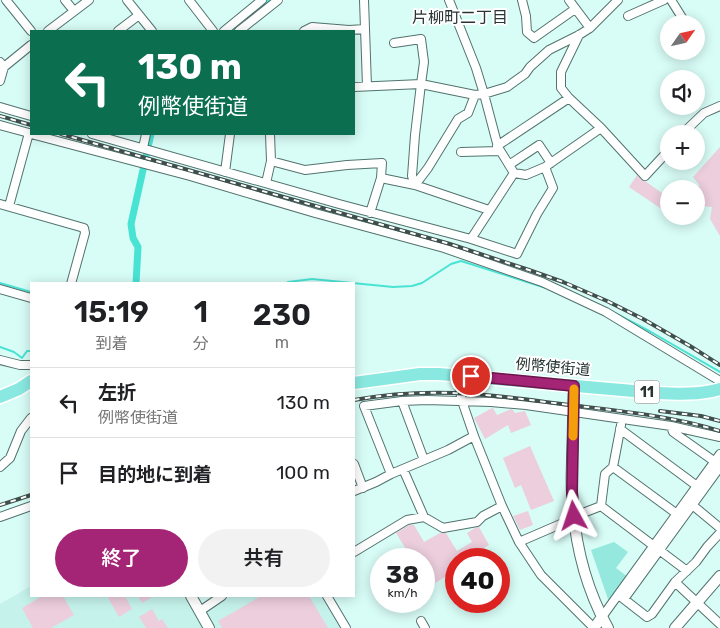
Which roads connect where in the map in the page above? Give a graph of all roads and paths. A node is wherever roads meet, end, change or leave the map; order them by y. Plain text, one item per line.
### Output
1 (6, 0) edge
2 (65, 0) edge
3 (88, 0) edge
4 (127, 0) edge
5 (189, 0) edge
6 (278, 0) edge
7 (364, 0) edge
8 (449, 0) edge
9 (569, 0) edge
10 (618, 0) edge
11 (664, 0) edge
12 (671, 0) edge
13 (524, 1) edge
14 (257, 2) edge
15 (575, 9) junction
16 (74, 11) junction
17 (262, 12) junction
18 (139, 15) junction
19 (680, 15) edge
20 (628, 16) dead end
21 (590, 28) junction
22 (365, 29) junction
23 (30, 30) edge
24 (49, 30) edge
25 (119, 30) edge
26 (151, 30) edge
27 (213, 30) edge
28 (229, 30) edge
29 (240, 30) edge
30 (306, 30) edge
31 (349, 30) edge
32 (349, 30) edge
33 (580, 35) junction
34 (394, 43) dead end
35 (30, 46) edge
36 (2, 64) edge
37 (0, 81) edge
38 (421, 84) junction
39 (367, 86) junction
40 (355, 87) edge
41 (484, 94) junction
42 (475, 95) junction
43 (569, 98) junction
44 (720, 106) edge
45 (0, 107) edge
46 (30, 116) edge
47 (0, 125) edge
48 (691, 125) edge
49 (601, 128) junction
50 (30, 134) edge
51 (34, 135) edge
52 (96, 135) edge
53 (146, 135) edge
54 (230, 135) edge
55 (270, 135) edge
56 (143, 148) junction
57 (499, 148) junction
58 (461, 152) dead end
59 (660, 160) edge
60 (271, 161) junction
61 (509, 165) junction
62 (548, 165) junction
63 (225, 172) junction
64 (514, 173) junction
65 (381, 178) junction
66 (266, 183) junction
67 (415, 186) junction
68 (0, 204) edge
69 (9, 206) junction
70 (489, 210) junction
71 (370, 213) junction
72 (471, 239) junction
73 (72, 282) edge
74 (0, 289) edge
75 (30, 298) edge
76 (0, 360) edge
77 (30, 365) edge
78 (457, 375) junction
79 (720, 381) edge
80 (30, 382) edge
81 (355, 383) edge
82 (574, 386) junction
83 (720, 389) edge
84 (0, 397) edge
85 (402, 401) junction
86 (462, 401) junction
87 (573, 411) junction
88 (622, 418) junction
89 (30, 419) edge
90 (671, 426) junction
91 (620, 428) junction
92 (474, 436) junction
93 (720, 437) edge
94 (720, 454) edge
95 (424, 460) junction
96 (718, 465) edge
97 (0, 467) edge
98 (355, 467) edge
99 (612, 467) junction
100 (403, 470) junction
101 (391, 474) junction
102 (697, 486) junction
103 (363, 488) junction
104 (355, 491) edge
105 (689, 503) junction
106 (30, 506) edge
107 (502, 506) junction
108 (601, 506) junction
109 (676, 514) junction
110 (0, 517) edge
111 (424, 517) junction
112 (574, 518) junction
113 (720, 528) edge
114 (720, 533) edge
115 (519, 542) junction
116 (656, 548) junction
117 (355, 551) edge
118 (687, 571) junction
119 (720, 576) edge
120 (675, 582) junction
121 (192, 597) edge
122 (221, 597) edge
123 (328, 597) edge
124 (621, 597) junction
125 (697, 602) junction
126 (200, 611) junction
127 (602, 617) junction
128 (421, 620) dead end
129 (720, 624) edge
130 (209, 628) edge
131 (346, 628) edge
132 (425, 628) edge
133 (594, 628) edge
134 (608, 628) edge
135 (675, 628) edge

1 - 23 street
2 - 16 street
3 - 16 street
4 - 18 street
5 - 27 street
6 - 17 street
7 - 22 street
8 - 41 street
9 - 15 street
10 - 21 street
11 - 20 street
12 - 19 street
13 - 15 street
14 - 17 street
14 - 28 street
15 - 21 street
16 - 24 street
17 - 29 street
18 - 25 street
18 - 26 street
21 - 33 street
22 - 31 street
22 - 39 street
30 - 32 street
33 - 41 street
33 - 43 street
34 - 38 street
35 - 36 street
36 - 37 street
38 - 39 street
38 - 42 street
38 - 67 street
39 - 40 street
41 - 42 street
41 - 57 street
42 - 67 street
43 - 49 street
43 - 57 street
44 - 48 street
45 - 46 street
47 - 50 street
49 - 59 street
49 - 62 street
50 - 69 street
51 - 79 street
52 - 56 street
53 - 56 street
54 - 63 street
55 - 60 street
56 - 63 street
57 - 58 street
57 - 61 street
60 - 65 street
60 - 66 street
61 - 62 street
61 - 64 street
62 - 64 street
62 - 72 street
63 - 66 street
64 - 70 street
65 - 67 street
65 - 71 street
66 - 71 street
67 - 70 street
68 - 69 street
69 - 73 street
70 - 72 street
71 - 72 street
74 - 75 street
76 - 77 street
78 - 81 main road, 例幣使街道 / 11
78 - 82 main road, 例幣使街道 / 11
78 - 86 street
80 - 84 main road
82 - 83 main road, 例幣使街道 / 11
82 - 87 street
85 - 86 street
85 - 95 street
85 - 101 street
86 - 87 street
86 - 92 street
87 - 88 street
87 - 112 street
88 - 90 street
88 - 91 street
89 - 97 street
90 - 93 street
90 - 96 street
91 - 99 street
91 - 102 street
92 - 95 street
92 - 107 street
94 - 96 street
95 - 100 street
96 - 102 street
96 - 105 street
98 - 103 street
99 - 108 street
99 - 109 street
100 - 101 street
100 - 111 street
101 - 103 street
102 - 105 street
103 - 104 street
105 - 109 street
105 - 113 street
105 - 116 street
106 - 110 street
107 - 111 street
107 - 115 street
108 - 112 street
108 - 116 street
109 - 116 street
111 - 117 street
112 - 115 street
112 - 127 street
114 - 118 street
115 - 133 street
116 - 118 street
116 - 124 street
118 - 120 street
119 - 125 street
120 - 124 street
120 - 125 street
121 - 126 street
122 - 126 street
123 - 131 street
124 - 127 street
125 - 129 street
125 - 135 street
126 - 130 street
127 - 133 street
127 - 134 street
128 - 132 street

